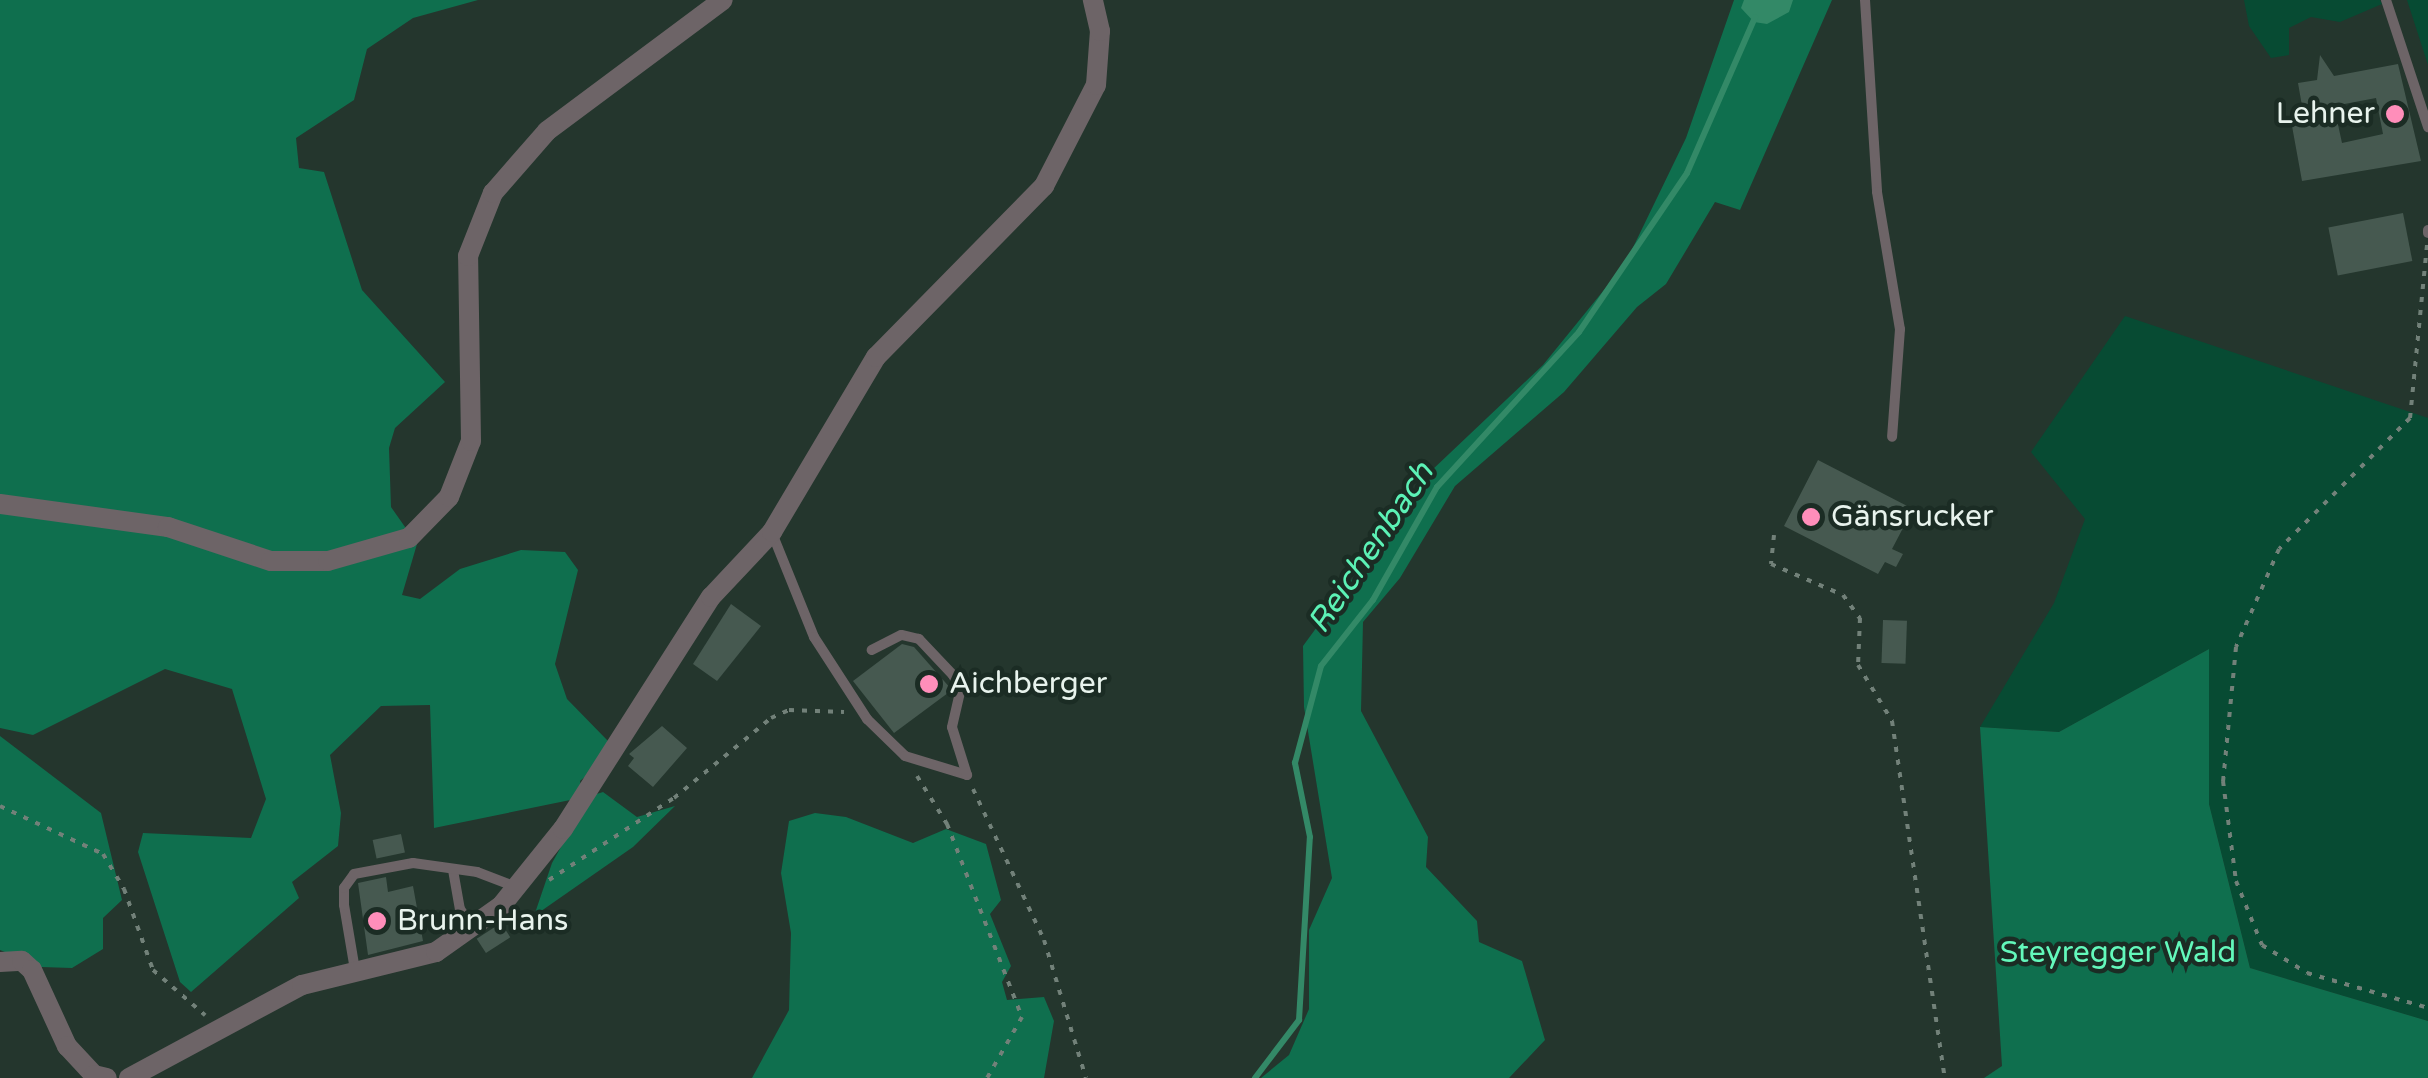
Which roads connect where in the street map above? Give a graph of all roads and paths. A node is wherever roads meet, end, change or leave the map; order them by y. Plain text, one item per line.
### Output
1 (723, 0) edge
2 (1093, 0) edge
3 (1865, 0) edge
4 (2386, 0) edge
5 (2428, 128) edge
6 (2428, 232) edge
7 (1892, 437) dead end
8 (0, 504) edge
9 (772, 532) junction
10 (1774, 534) dead end
11 (872, 650) dead end
12 (866, 716) junction
13 (905, 756) junction
14 (967, 775) junction
15 (0, 806) edge
16 (453, 870) junction
17 (542, 884) dead end
18 (517, 887) junction
19 (473, 928) junction
20 (0, 962) edge
21 (355, 970) junction
22 (2428, 1008) edge
23 (218, 1028) junction
24 (107, 1078) edge
25 (129, 1078) edge
26 (987, 1078) edge
27 (1086, 1078) edge
28 (1945, 1078) edge

1 - 8 street
2 - 9 street
3 - 7 lane
4 - 5 lane
6 - 22 path
9 - 12 lane
9 - 18 street
10 - 28 path
11 - 14 lane
12 - 13 lane
12 - 17 path
13 - 14 lane
13 - 26 path
14 - 27 path
15 - 23 path
16 - 18 lane
16 - 19 lane
16 - 21 lane
18 - 19 street
19 - 21 street
20 - 24 street
21 - 23 street
23 - 25 street

